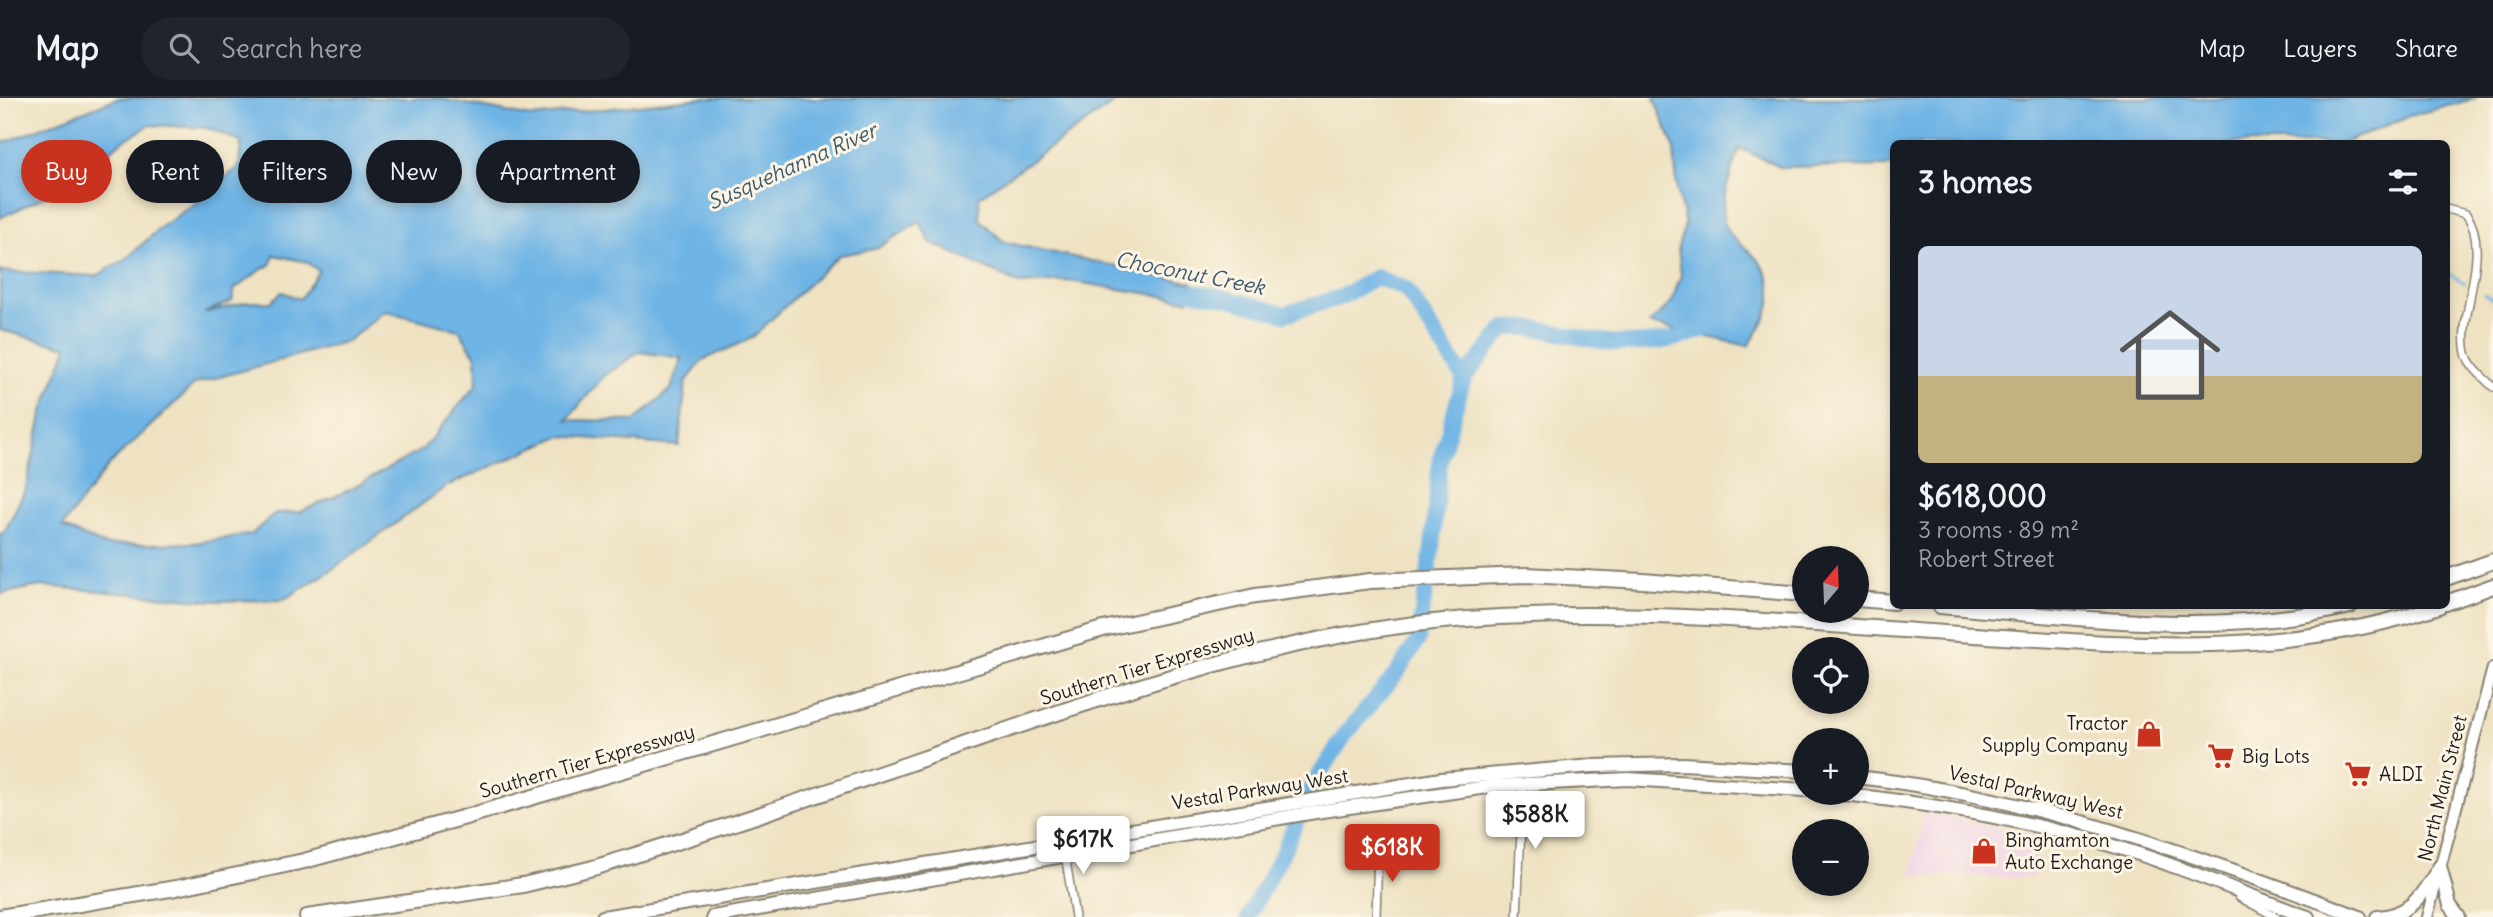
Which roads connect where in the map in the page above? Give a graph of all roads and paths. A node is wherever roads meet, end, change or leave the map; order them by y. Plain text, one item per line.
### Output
1 (2450, 210) edge
2 (2493, 387) edge
3 (2493, 561) edge
4 (2450, 577) edge
5 (2491, 587) edge
6 (1792, 593) edge
7 (1869, 599) edge
8 (1890, 602) edge
9 (2450, 602) edge
10 (1979, 609) edge
11 (2331, 609) edge
12 (2429, 609) edge
13 (2493, 668) edge
14 (1792, 770) edge
15 (1869, 779) edge
16 (1524, 783) junction
17 (1792, 789) edge
18 (1869, 797) edge
19 (1063, 841) junction
20 (1378, 850) dead end
21 (1066, 858) junction
22 (2440, 866) junction
23 (2214, 883) junction
24 (1, 917) edge
25 (307, 917) edge
26 (603, 917) edge
27 (713, 917) edge
28 (1075, 917) edge
29 (1376, 917) edge
30 (1517, 917) edge
31 (2276, 917) edge
32 (2308, 917) edge
33 (2360, 917) edge
34 (2376, 917) edge
35 (2427, 917) edge
36 (2459, 917) edge

1 - 2 street
3 - 4 highway
5 - 9 highway
6 - 24 highway, Southern Tier Expressway
7 - 8 highway
10 - 11 highway
12 - 25 highway, Southern Tier Expressway
13 - 22 street, North Main Street
14 - 19 main road, Vestal Parkway West
15 - 33 main road, Vestal Parkway West
16 - 17 main road, Vestal Parkway West
16 - 21 main road, Vestal Parkway West
16 - 30 street
18 - 23 main road, Vestal Parkway West
19 - 21 street
19 - 26 main road, Vestal Parkway West
20 - 29 street
21 - 27 main road, Vestal Parkway West
21 - 28 street
22 - 34 main road
22 - 35 street, North Main Street
22 - 36 main road
23 - 31 street
23 - 32 main road, Vestal Parkway West

